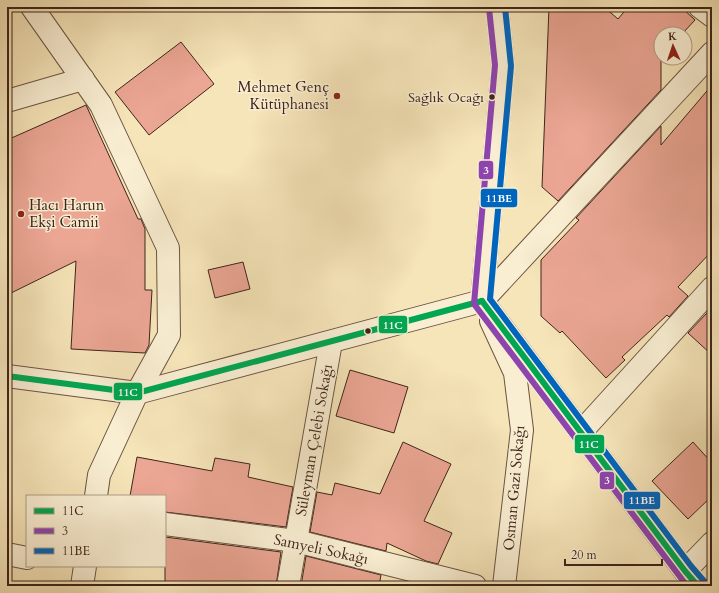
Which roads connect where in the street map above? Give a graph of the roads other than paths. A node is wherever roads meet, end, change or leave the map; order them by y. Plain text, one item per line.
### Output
1 (32, 7) edge
2 (497, 7) edge
3 (700, 7) edge
4 (712, 16) edge
5 (712, 54) edge
6 (82, 79) junction
7 (7, 101) edge
8 (712, 288) edge
9 (482, 301) junction
10 (331, 342) junction
11 (7, 376) edge
12 (137, 393) junction
13 (581, 432) junction
14 (96, 495) edge
15 (166, 524) edge
16 (296, 541) junction
17 (712, 543) edge
18 (7, 554) edge
19 (26, 558) edge
20 (692, 578) edge
21 (288, 586) edge
22 (475, 586) edge
23 (504, 586) edge

1 - 6 street
2 - 9 street
3 - 4 street
5 - 9 street
6 - 7 street
6 - 12 street
8 - 13 street
9 - 10 street
9 - 13 street
9 - 23 street, Osman Gazi Sokağı
10 - 12 street
10 - 16 street, Süleyman Çelebi Sokağı
11 - 12 street
12 - 14 street
13 - 20 street
15 - 16 street, Samyeli Sokağı
16 - 21 street, Süleyman Çelebi Sokağı
16 - 22 street, Samyeli Sokağı
17 - 20 street
18 - 19 street

